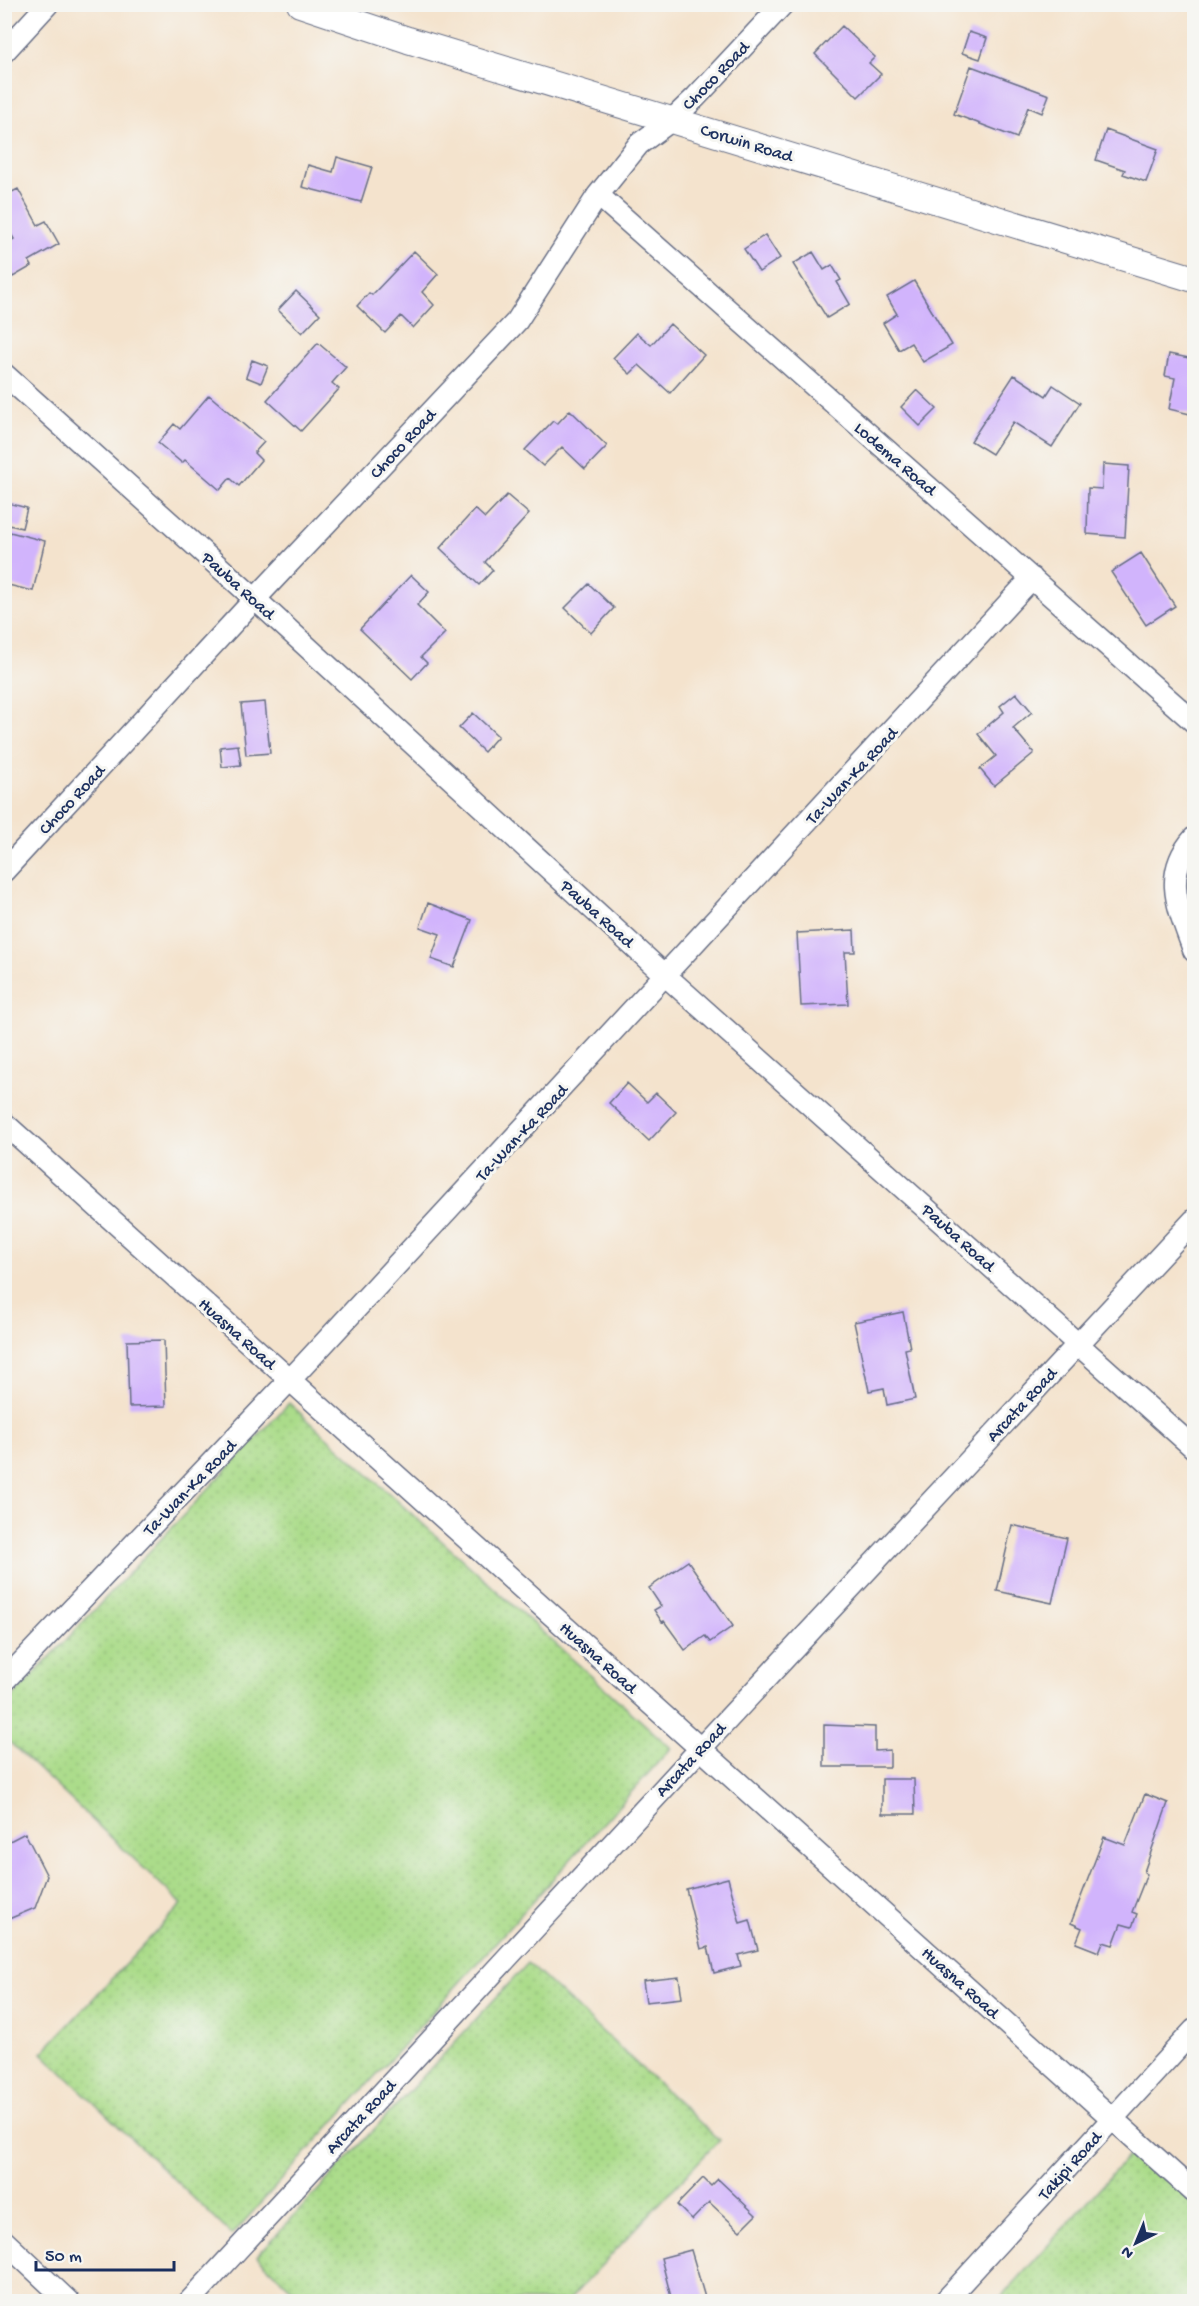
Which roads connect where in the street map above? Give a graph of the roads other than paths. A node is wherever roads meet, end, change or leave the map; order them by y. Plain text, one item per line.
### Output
1 (48, 4) edge
2 (783, 4) edge
3 (308, 6) edge
4 (4, 52) edge
5 (673, 119) junction
6 (598, 195) junction
7 (1194, 279) edge
8 (4, 374) edge
9 (1032, 578) junction
10 (255, 599) junction
11 (1194, 722) edge
12 (1194, 838) edge
13 (4, 871) edge
14 (1194, 951) edge
15 (666, 976) junction
16 (4, 1123) edge
17 (1194, 1220) edge
18 (1078, 1343) junction
19 (290, 1380) junction
20 (1194, 1448) edge
21 (4, 1681) edge
22 (701, 1748) junction
23 (1194, 2030) edge
24 (1112, 2117) junction
25 (1194, 2192) edge
26 (4, 2241) edge
27 (69, 2301) edge
28 (189, 2301) edge
29 (944, 2301) edge

1 - 4 street
2 - 5 street, Choco Road
3 - 5 main road, Corwin Road
5 - 6 street, Choco Road
5 - 7 main road, Corwin Road
6 - 9 street, Lodema Road
6 - 10 street, Choco Road
8 - 10 street, Pauba Road
9 - 11 street, Lodema Road
9 - 15 street, Ta-Wan-Ka Road
10 - 13 street, Choco Road
10 - 15 street, Pauba Road
12 - 14 street
15 - 18 street, Pauba Road
15 - 19 street, Ta-Wan-Ka Road
16 - 19 street, Huasna Road
17 - 18 street, Arcata Road
18 - 20 street, Pauba Road
18 - 22 street, Arcata Road
19 - 21 street, Ta-Wan-Ka Road
19 - 22 street, Huasna Road
22 - 24 street, Huasna Road
22 - 28 street, Arcata Road
23 - 24 street, Takipi Road
24 - 25 street, Huasna Road
24 - 29 street, Takipi Road
26 - 27 street

